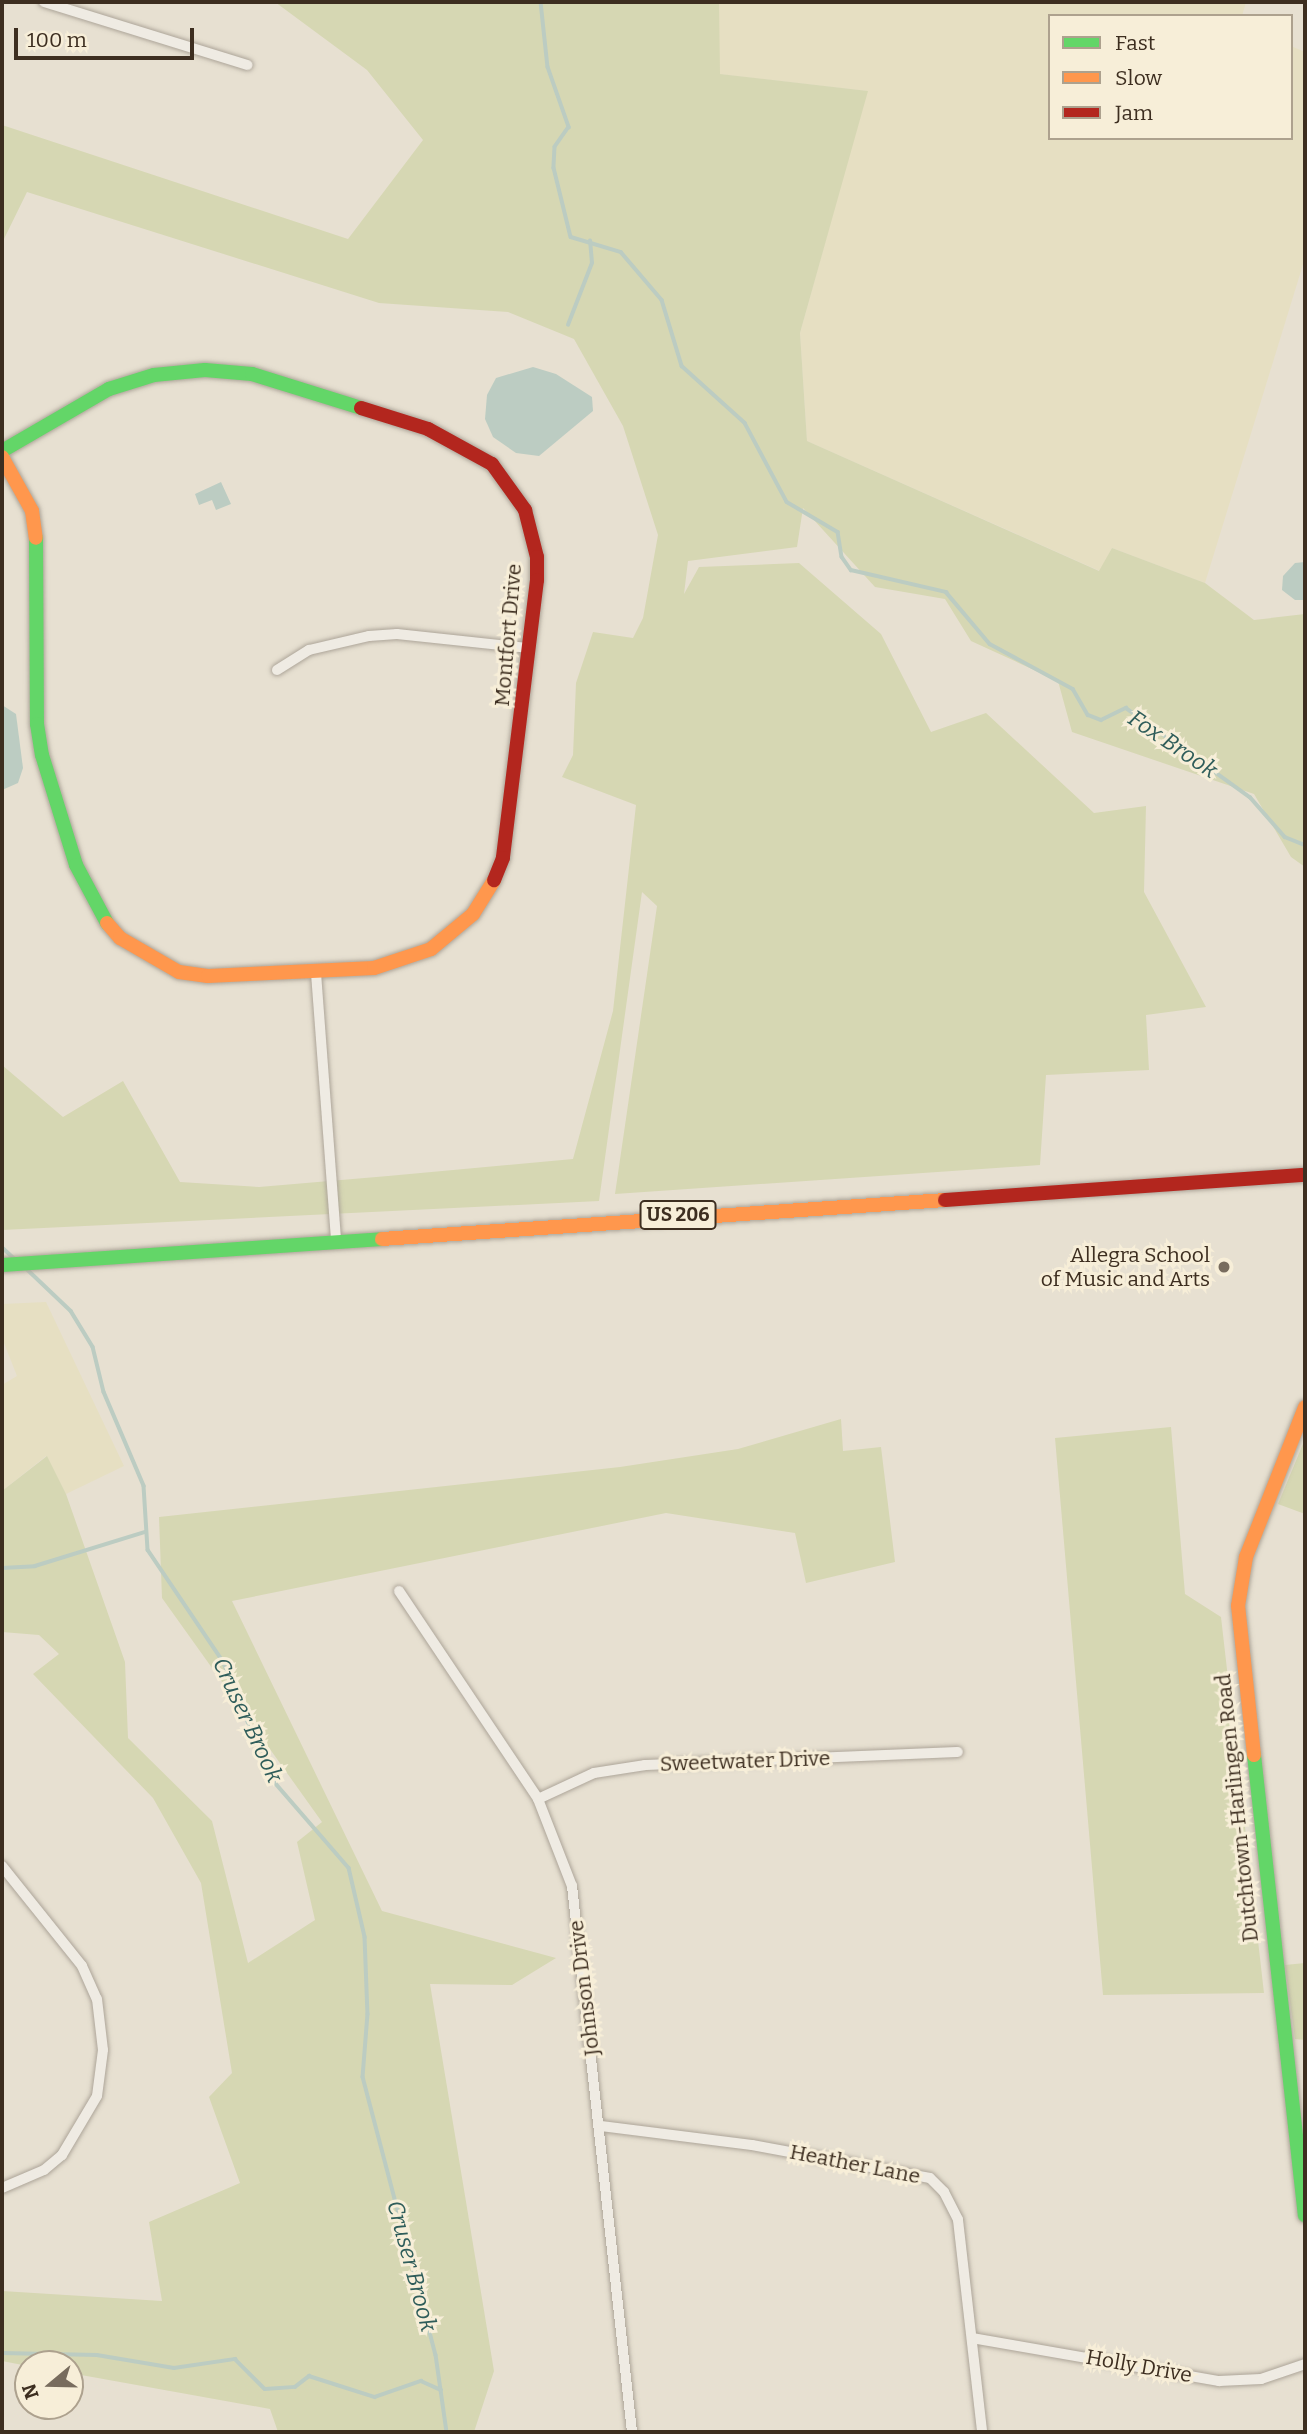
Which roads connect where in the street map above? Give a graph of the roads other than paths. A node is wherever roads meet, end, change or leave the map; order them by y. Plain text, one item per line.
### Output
1 (44, 2) edge
2 (247, 65) dead end
3 (2, 451) edge
4 (2, 457) edge
5 (529, 648) junction
6 (277, 670) dead end
7 (316, 973) junction
8 (1305, 1175) edge
9 (336, 1241) junction
10 (2, 1265) edge
11 (1305, 1407) edge
12 (399, 1591) dead end
13 (958, 1752) dead end
14 (538, 1800) junction
15 (2, 1866) edge
16 (601, 2126) junction
17 (2, 2188) edge
18 (1305, 2215) edge
19 (972, 2338) junction
20 (1305, 2364) edge
21 (632, 2432) edge
22 (982, 2432) edge

1 - 2 street
3 - 5 main road, Montfort Drive
4 - 7 main road, Montfort Drive
5 - 6 street
5 - 7 main road, Montfort Drive
7 - 9 street
8 - 9 main road, US 206
9 - 10 main road, US 206
11 - 18 main road, Dutchtown-Harlingen Road
12 - 14 street, Johnson Drive
13 - 14 street, Sweetwater Drive
14 - 16 street, Johnson Drive
15 - 17 street
16 - 19 street, Heather Lane
16 - 21 street, Johnson Drive
19 - 20 street, Holly Drive
19 - 22 street, Heather Lane

